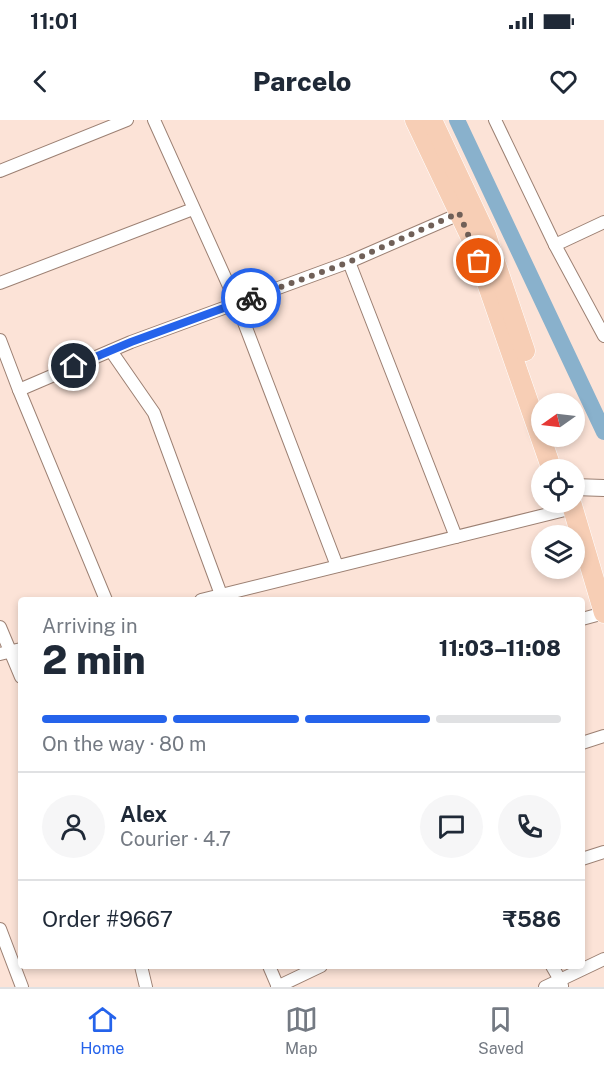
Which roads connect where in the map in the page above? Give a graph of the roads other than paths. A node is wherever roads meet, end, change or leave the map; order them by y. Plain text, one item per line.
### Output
1 (127, 120) edge
2 (154, 120) edge
3 (416, 120) edge
4 (432, 120) edge
5 (495, 120) edge
6 (0, 171) edge
7 (193, 209) junction
8 (466, 211) junction
9 (604, 222) edge
10 (555, 245) junction
11 (349, 262) junction
12 (0, 283) edge
13 (237, 304) junction
14 (604, 336) edge
15 (0, 340) edge
16 (111, 351) junction
17 (19, 390) junction
18 (539, 393) edge
19 (548, 459) edge
20 (585, 487) edge
21 (604, 488) edge
22 (543, 513) edge
23 (574, 513) edge
24 (456, 537) junction
25 (337, 566) junction
26 (105, 597) edge
27 (222, 597) edge
28 (604, 613) edge
29 (585, 618) edge
30 (0, 627) edge
31 (10, 652) edge
32 (18, 670) edge
33 (604, 736) edge
34 (585, 742) edge
35 (604, 852) edge
36 (585, 859) edge
37 (0, 929) edge
38 (604, 959) edge
39 (142, 969) edge
40 (270, 969) edge
41 (315, 969) edge
42 (554, 969) edge
43 (561, 983) edge
44 (22, 987) edge
45 (146, 987) edge
46 (278, 987) edge
47 (545, 987) edge

1 - 6 street
2 - 7 street
3 - 8 main road
4 - 8 main road
5 - 10 street
7 - 12 street
7 - 13 street
8 - 11 street
8 - 18 main road
8 - 19 main road
9 - 10 street
10 - 14 street
11 - 13 street
11 - 24 street
13 - 16 street
13 - 25 street
15 - 17 street
16 - 17 street
16 - 27 street
17 - 26 street
20 - 21 main road
22 - 24 street
23 - 28 main road
24 - 25 street
25 - 27 street
28 - 29 street
30 - 31 street
31 - 32 street
33 - 34 street
35 - 36 street
37 - 44 street
38 - 43 street
39 - 45 street
40 - 46 street
41 - 46 street
42 - 43 street
43 - 47 street

